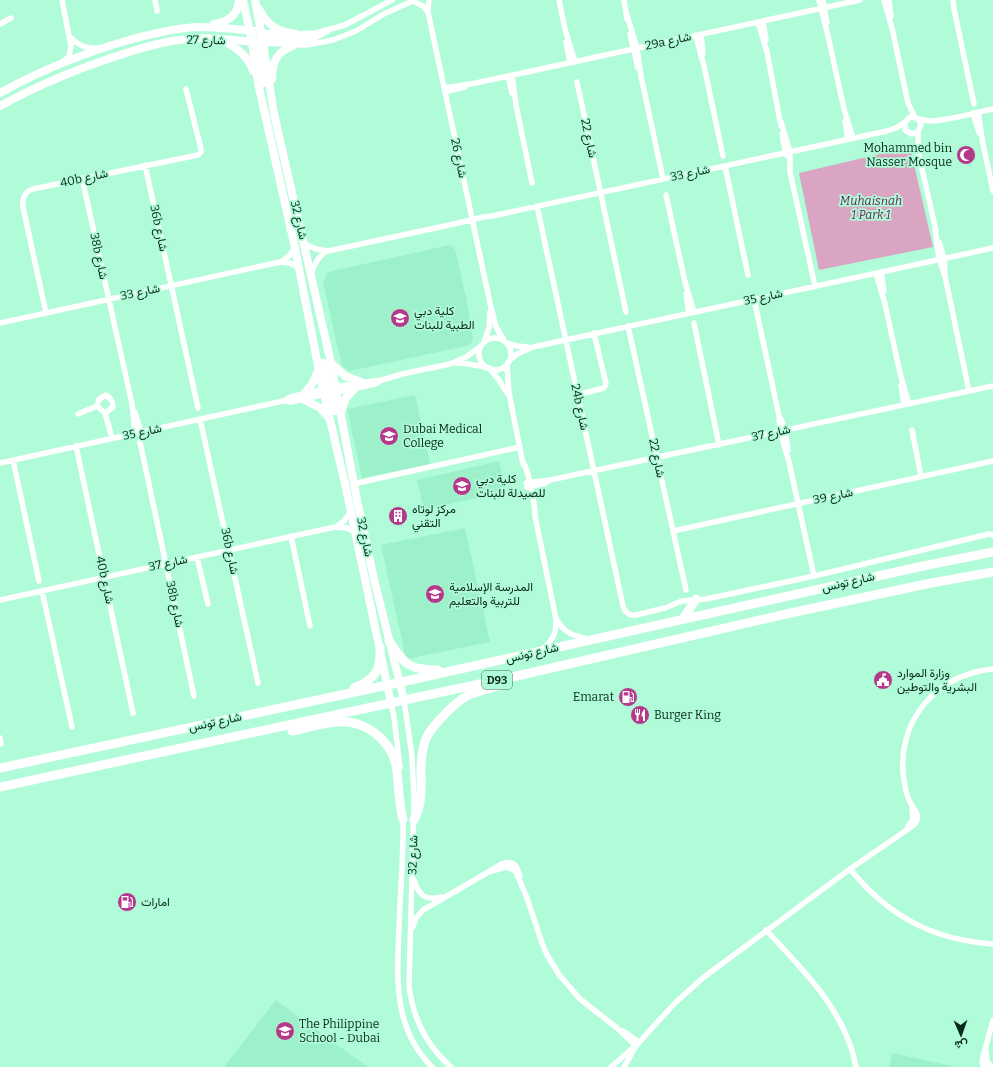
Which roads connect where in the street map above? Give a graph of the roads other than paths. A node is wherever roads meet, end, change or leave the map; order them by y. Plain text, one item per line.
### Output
1 (62, 0) edge
2 (155, 0) edge
3 (239, 0) edge
4 (243, 0) edge
5 (248, 0) edge
6 (255, 0) edge
7 (392, 0) edge
8 (414, 0) edge
9 (429, 0) edge
10 (559, 0) edge
11 (624, 0) edge
12 (819, 0) edge
13 (823, 0) edge
14 (860, 0) edge
15 (884, 0) edge
16 (889, 0) edge
17 (950, 0) edge
18 (953, 0) edge
19 (823, 8) junction
20 (954, 9) junction
21 (157, 11) dead end
22 (428, 12) junction
23 (11, 18) dead end
24 (761, 21) junction
25 (0, 24) edge
26 (195, 27) junction
27 (892, 28) junction
28 (326, 31) junction
29 (296, 34) junction
30 (698, 35) junction
31 (71, 37) junction
32 (257, 37) junction
33 (179, 40) junction
34 (222, 40) junction
35 (294, 45) junction
36 (104, 48) junction
37 (635, 49) junction
38 (63, 62) junction
39 (572, 62) junction
40 (510, 76) junction
41 (577, 82) dead end
42 (258, 83) junction
43 (186, 89) dead end
44 (445, 90) junction
45 (271, 92) junction
46 (0, 93) edge
47 (908, 103) junction
48 (974, 104) dead end
49 (0, 106) edge
50 (993, 109) edge
51 (976, 112) junction
52 (274, 114) junction
53 (917, 119) junction
54 (939, 120) junction
55 (905, 121) junction
56 (889, 130) junction
57 (919, 130) junction
58 (908, 132) junction
59 (850, 139) junction
60 (918, 151) junction
61 (788, 152) junction
62 (723, 156) dead end
63 (145, 165) junction
64 (725, 166) junction
65 (82, 178) junction
66 (663, 179) junction
67 (532, 183) dead end
68 (993, 192) edge
69 (600, 193) junction
70 (666, 196) dead end
71 (537, 206) junction
72 (472, 220) junction
73 (305, 244) junction
74 (295, 248) junction
75 (993, 248) edge
76 (328, 251) junction
77 (941, 259) junction
78 (280, 262) junction
79 (299, 268) junction
80 (879, 272) junction
81 (311, 273) junction
82 (748, 275) dead end
83 (172, 286) junction
84 (815, 286) junction
85 (108, 299) junction
86 (754, 299) junction
87 (490, 303) junction
88 (626, 312) dead end
89 (692, 312) junction
90 (46, 313) junction
91 (0, 323) edge
92 (694, 323) dead end
93 (628, 326) junction
94 (312, 333) junction
95 (594, 333) junction
96 (566, 339) junction
97 (506, 343) junction
98 (482, 344) junction
99 (532, 347) junction
100 (508, 363) junction
101 (331, 364) junction
102 (450, 364) junction
103 (487, 368) junction
104 (319, 369) junction
105 (358, 385) junction
106 (993, 386) edge
107 (330, 391) junction
108 (969, 391) junction
109 (578, 395) junction
110 (303, 397) junction
111 (510, 400) junction
112 (907, 404) junction
113 (97, 406) junction
114 (198, 408) dead end
115 (105, 413) junction
116 (341, 413) junction
117 (78, 414) dead end
118 (200, 419) junction
119 (330, 420) junction
120 (912, 430) dead end
121 (783, 431) junction
122 (138, 433) junction
123 (112, 438) junction
124 (140, 442) dead end
125 (719, 444) junction
126 (76, 446) junction
127 (520, 447) junction
128 (657, 458) junction
129 (13, 460) junction
130 (349, 461) junction
131 (993, 461) edge
132 (0, 463) edge
133 (594, 471) junction
134 (921, 476) junction
135 (354, 484) junction
136 (528, 485) junction
137 (798, 504) junction
138 (351, 512) junction
139 (335, 527) junction
140 (673, 531) junction
141 (355, 532) junction
142 (992, 534) edge
143 (291, 536) junction
144 (230, 550) junction
145 (993, 552) edge
146 (197, 557) junction
147 (167, 564) junction
148 (993, 572) edge
149 (814, 576) junction
150 (104, 577) junction
151 (39, 581) dead end
152 (686, 590) dead end
153 (42, 591) junction
154 (0, 600) edge
155 (682, 601) junction
156 (693, 603) junction
157 (208, 604) dead end
158 (556, 619) junction
159 (683, 619) junction
160 (310, 626) dead end
161 (590, 640) junction
162 (389, 641) junction
163 (380, 647) junction
164 (541, 651) junction
165 (993, 668) edge
166 (454, 670) junction
167 (521, 675) junction
168 (258, 683) dead end
169 (399, 683) junction
170 (388, 685) junction
171 (194, 696) dead end
172 (336, 696) junction
173 (404, 700) junction
174 (391, 703) junction
175 (134, 713) dead end
176 (72, 727) dead end
177 (228, 739) junction
178 (0, 768) edge
179 (0, 787) edge
180 (403, 819) junction
181 (414, 820) junction
182 (852, 868) junction
183 (413, 875) junction
184 (448, 895) junction
185 (768, 929) junction
186 (411, 934) junction
187 (993, 944) edge
188 (993, 1020) edge
189 (638, 1044) junction
190 (986, 1049) junction
191 (432, 1067) edge
192 (451, 1067) edge
193 (612, 1067) edge
194 (624, 1067) edge
195 (856, 1067) edge
196 (985, 1067) edge
197 (992, 1067) edge

1 - 31 street
2 - 21 street
3 - 26 street
4 - 32 street, شارع 32
5 - 32 street
6 - 29 street
6 - 32 street, شارع 32
7 - 28 street, شارع 27
8 - 22 street
8 - 35 street, شارع 27
9 - 22 street, شارع 26
10 - 39 street
11 - 37 street
12 - 19 street
13 - 19 street
14 - 19 street, 29a شارع
15 - 27 street
16 - 27 street
17 - 20 street
18 - 20 street
19 - 24 street, 29a شارع
19 - 59 street
20 - 48 street
22 - 44 street, شارع 26
23 - 25 street
24 - 30 street, 29a شارع
24 - 61 street
26 - 32 street, شارع 27
26 - 36 street, شارع 27
27 - 47 street
28 - 29 street, شارع 27
28 - 32 street
29 - 32 street, شارع 27
30 - 37 street, 29a شارع
30 - 62 street
31 - 36 street
31 - 38 street
32 - 33 street
32 - 34 street, شارع 27
32 - 35 street, شارع 27
32 - 42 street, شارع 32
32 - 45 street, شارع 32
32 - 52 street
33 - 34 street, شارع 27
33 - 49 street, شارع 27
34 - 42 street
35 - 45 street
36 - 38 street, شارع 27
37 - 39 street, 29a شارع
37 - 66 street
38 - 46 street, شارع 27
39 - 40 street, 29a شارع
40 - 44 street, 29a شارع
40 - 67 street
41 - 69 street, شارع 22
42 - 74 street, شارع 32
43 - 63 street, 40b شارع
44 - 72 street, شارع 26
45 - 52 street, شارع 32
47 - 53 street
47 - 55 street
50 - 51 street
51 - 54 street
51 - 68 street
52 - 73 street, شارع 32
53 - 54 street
53 - 55 street
53 - 57 street
54 - 57 street
55 - 56 street, شارع 33
55 - 58 street
56 - 58 street, شارع 33
56 - 59 street, شارع 33
57 - 58 street
57 - 60 street
58 - 60 street
59 - 61 street, شارع 33
60 - 77 street
61 - 64 street, شارع 33
61 - 84 street
63 - 65 street, 40b شارع
63 - 83 street, 36b شارع
64 - 66 street, شارع 33
64 - 82 street
65 - 85 street, 38b شارع
65 - 90 street, 40b شارع
66 - 69 street, شارع 33
69 - 71 street, شارع 33
69 - 88 street, شارع 22
70 - 89 street
71 - 72 street, شارع 33
71 - 96 street, 24b شارع
72 - 76 street, شارع 33
72 - 87 street, شارع 26
73 - 76 street, شارع 33
73 - 81 street, شارع 32
74 - 78 street
74 - 79 street, شارع 32
75 - 77 street, شارع 35
76 - 81 street
77 - 80 street, شارع 35
77 - 108 street
78 - 79 street, شارع 33
78 - 83 street, شارع 33
79 - 94 street, شارع 32
80 - 84 street, شارع 35
80 - 112 street
81 - 101 street, شارع 32
83 - 85 street, شارع 33
83 - 114 street, 36b شارع
84 - 86 street, شارع 35
85 - 90 street, شارع 33
85 - 122 street, 38b شارع
86 - 89 street, شارع 35
86 - 121 street
87 - 97 street, شارع 26
87 - 98 street, شارع 26
89 - 93 street, شارع 35
90 - 91 street, شارع 33
92 - 125 street
93 - 95 street, شارع 35
93 - 128 street, شارع 22
94 - 104 street, شارع 32
94 - 107 street
95 - 96 street, شارع 35
95 - 109 street
96 - 99 street, شارع 35
96 - 109 street, 24b شارع
97 - 98 street
97 - 99 street, شارع 35
97 - 100 street
98 - 102 street, شارع 35
98 - 103 street
99 - 100 street, شارع 35
100 - 103 street
100 - 111 street
101 - 105 street
101 - 107 street, شارع 32
102 - 103 street, شارع 35
102 - 105 street, شارع 35
103 - 111 street
104 - 107 street, شارع 32
104 - 110 street
105 - 107 street, شارع 35
105 - 116 street
106 - 108 street, شارع 37
107 - 110 street, شارع 35
107 - 116 street, شارع 32
107 - 119 street, شارع 32
107 - 130 street
108 - 112 street, شارع 37
109 - 133 street, 24b شارع
110 - 118 street, شارع 35
110 - 119 street
111 - 127 street
112 - 121 street, شارع 37
113 - 115 street
113 - 115 street
113 - 117 street
115 - 123 street
116 - 130 street, شارع 32
118 - 122 street, شارع 35
118 - 144 street, 36b شارع
119 - 138 street, شارع 32
120 - 134 street
121 - 125 street, شارع 37
121 - 137 street
122 - 123 street, شارع 35
123 - 126 street, شارع 35
124 - 147 street, 38b شارع
125 - 128 street, شارع 37
126 - 129 street, شارع 35
126 - 150 street, 40b شارع
127 - 135 street
127 - 136 street
128 - 133 street, شارع 37
128 - 140 street, شارع 22
129 - 132 street, شارع 35
129 - 151 street
130 - 135 street, شارع 32
131 - 134 street, شارع 39
133 - 136 street, شارع 37
133 - 155 street, 24b شارع
134 - 137 street, شارع 39
135 - 162 street, شارع 32
136 - 158 street
137 - 140 street, شارع 39
137 - 149 street
138 - 139 street
138 - 141 street, شارع 32
139 - 141 street, شارع 37
139 - 143 street, شارع 37
140 - 152 street, شارع 22
141 - 163 street, شارع 32
142 - 149 street
143 - 144 street, شارع 37
143 - 160 street
144 - 146 street, شارع 37
144 - 168 street, 36b شارع
145 - 159 main road, شارع تونس / D93
146 - 147 street, شارع 37
146 - 157 street
147 - 150 street, شارع 37
147 - 171 street, 38b شارع
148 - 167 main road, شارع تونس / D93
149 - 156 street
150 - 153 street, شارع 37
150 - 175 street, 40b شارع
153 - 154 street, شارع 37
153 - 176 street
155 - 156 street
155 - 156 street
156 - 159 main road
158 - 161 street
158 - 164 street
159 - 161 main road, شارع تونس / D93
161 - 164 main road, شارع تونس / D93
162 - 166 main road
162 - 169 street, شارع 32
163 - 170 street, شارع 32
163 - 172 main road
164 - 166 main road, شارع تونس / D93
165 - 182 street
166 - 169 main road, شارع تونس / D93
167 - 173 main road, شارع تونس / D93
167 - 181 main road
169 - 170 main road, شارع تونس / D93
169 - 173 street, شارع 32
170 - 172 main road, شارع تونس / D93
170 - 174 street, شارع 32
172 - 178 main road, شارع تونس / D93
173 - 174 main road, شارع تونس / D93
173 - 181 street, شارع 32
174 - 177 main road, شارع تونس / D93
174 - 180 street, شارع 32
177 - 179 main road, شارع تونس / D93
177 - 180 main road
180 - 191 street, شارع 32
181 - 183 street, شارع 32
182 - 185 street
182 - 187 street
183 - 184 street
183 - 186 street, شارع 32
184 - 186 street
184 - 189 street
185 - 189 street
185 - 195 street
186 - 192 street, شارع 32
188 - 190 street
189 - 193 street
189 - 194 street
190 - 196 street
190 - 197 street

